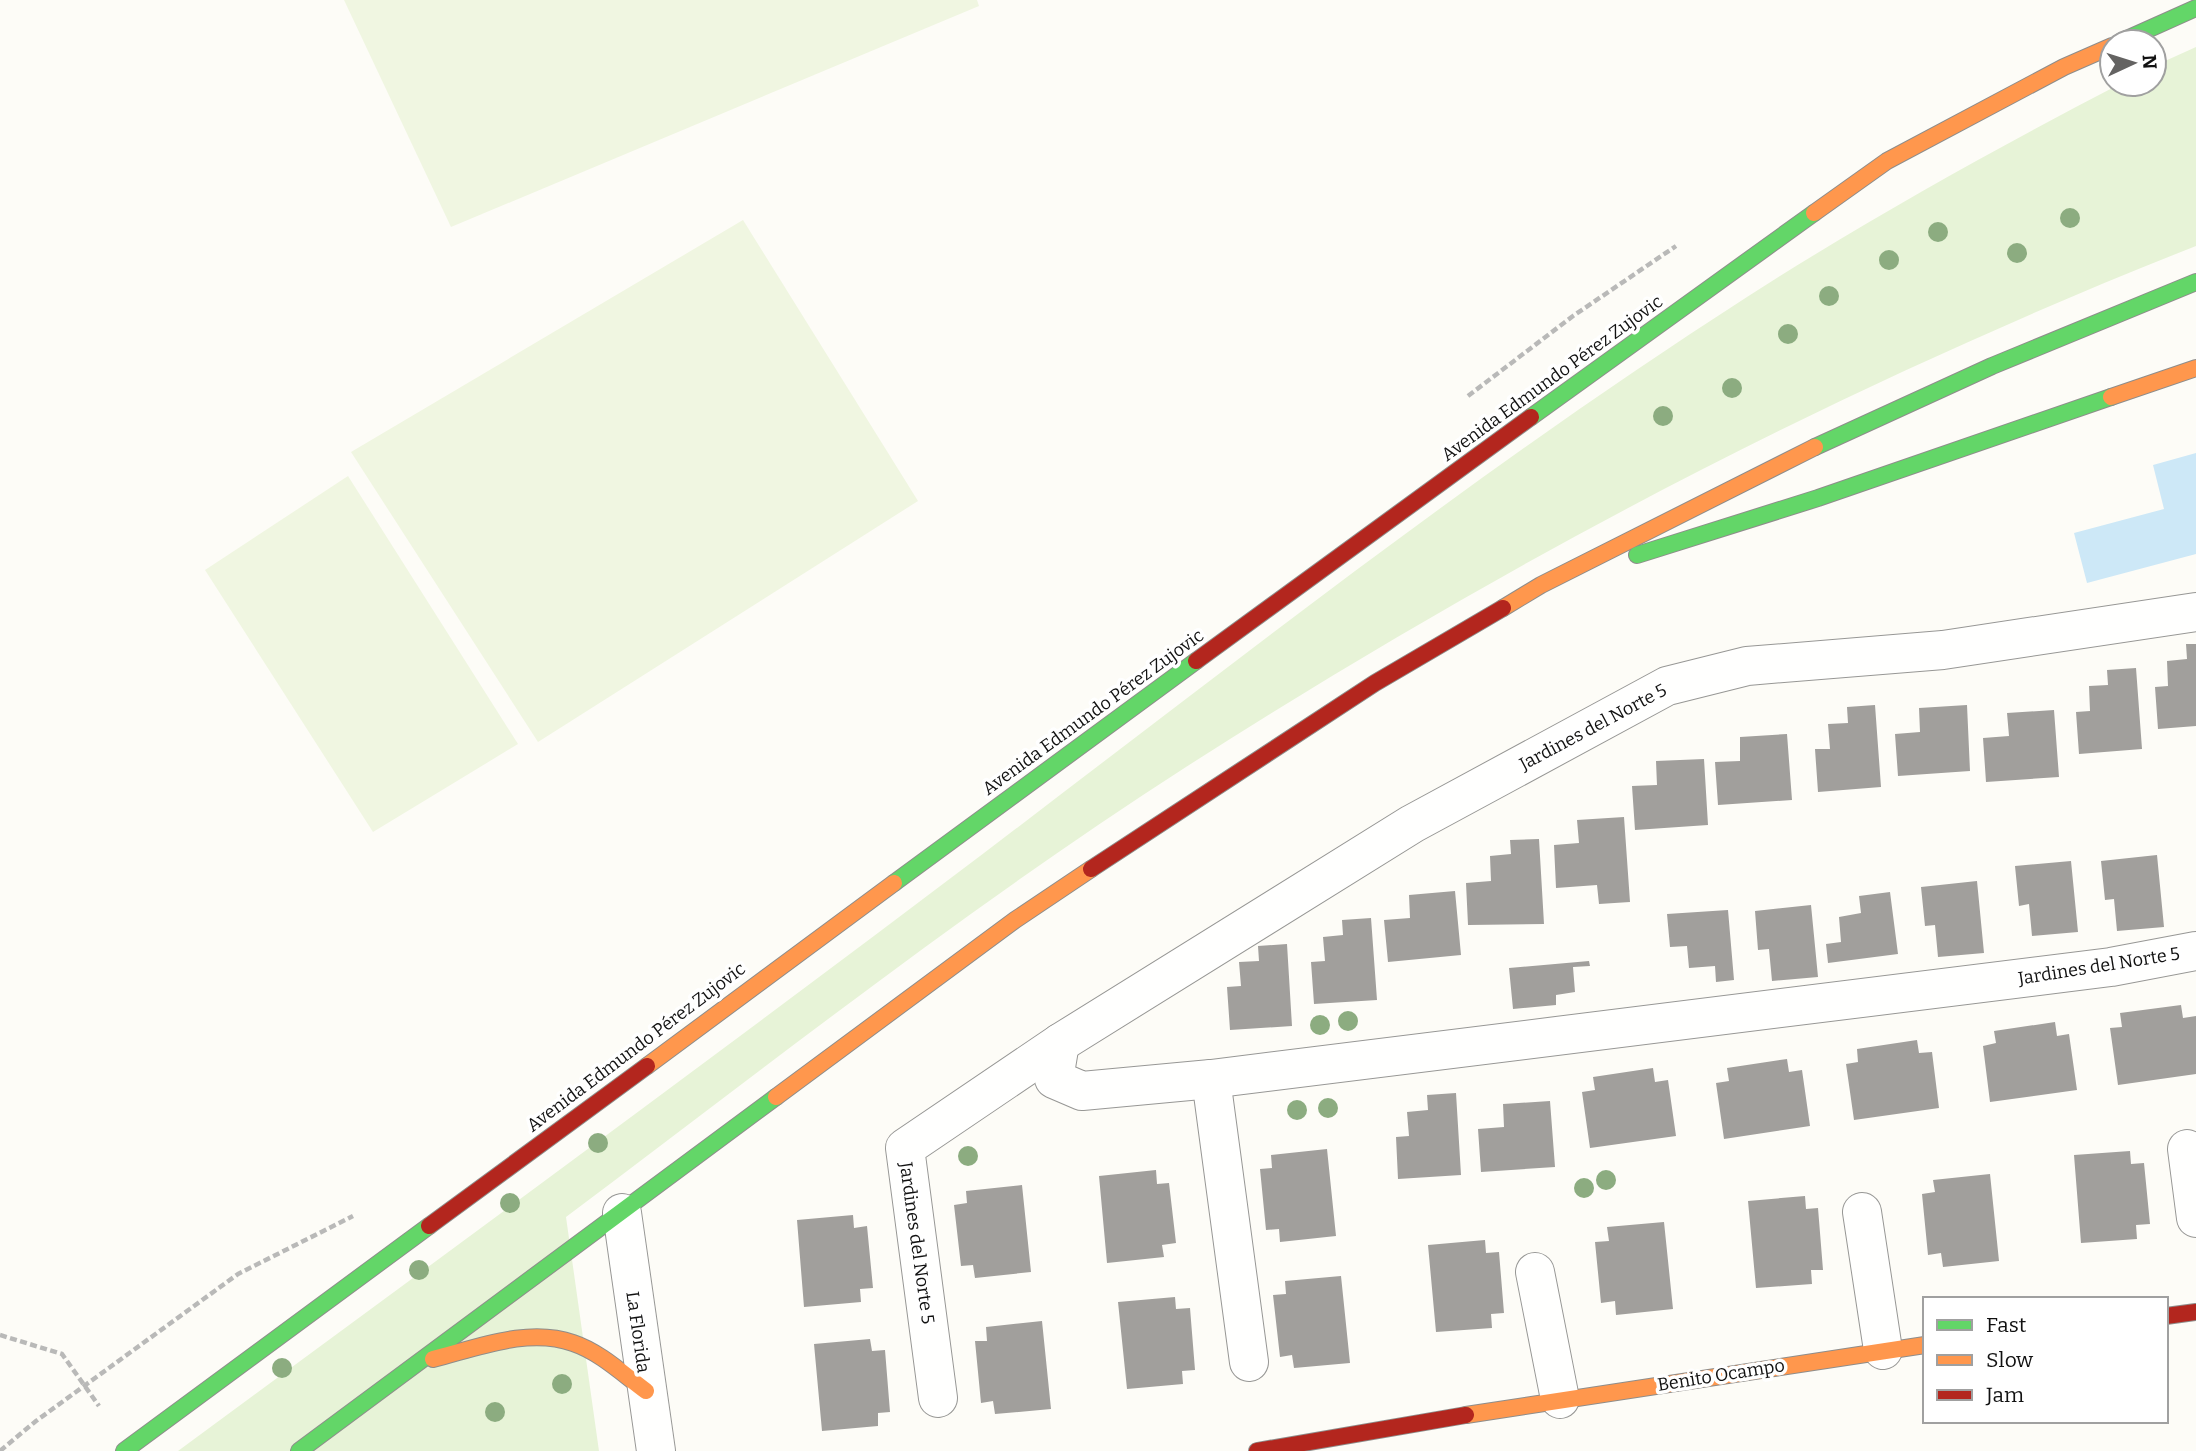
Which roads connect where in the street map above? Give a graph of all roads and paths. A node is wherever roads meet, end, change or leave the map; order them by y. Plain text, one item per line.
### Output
1 (2196, 8) edge
2 (2151, 28) edge
3 (2098, 52) edge
4 (2196, 282) edge
5 (2196, 368) edge
6 (1541, 584) junction
7 (2196, 612) edge
8 (2196, 951) edge
9 (1060, 1043) junction
10 (1211, 1079) junction
11 (2187, 1149) dead end
12 (1862, 1212) dead end
13 (622, 1213) junction
14 (2196, 1218) edge
15 (1535, 1272) dead end
16 (2196, 1312) edge
17 (2168, 1316) edge
18 (0, 1335) edge
19 (1923, 1345) edge
20 (1882, 1350) junction
21 (1249, 1362) dead end
22 (417, 1363) junction
23 (646, 1391) junction
24 (938, 1398) dead end
25 (1560, 1399) junction
26 (124, 1451) edge
27 (299, 1451) edge
28 (656, 1451) edge
29 (1257, 1451) edge

1 - 2 main road
3 - 26 main road, Avenida Edmundo Pérez Zujovic
4 - 6 main road
5 - 6 main road
6 - 13 main road
7 - 9 street, Jardines del Norte 5
8 - 10 street, Jardines del Norte 5
9 - 10 street, Jardines del Norte 5
9 - 24 street, Jardines del Norte 5
10 - 21 street
11 - 14 street
12 - 20 street
13 - 22 main road
13 - 23 street, La Florida
15 - 25 street
16 - 17 main road
18 - 26 path
19 - 20 main road, Benito Ocampo
20 - 25 main road, Benito Ocampo
22 - 23 main road
22 - 27 main road
23 - 28 street, La Florida
25 - 29 main road, Benito Ocampo

